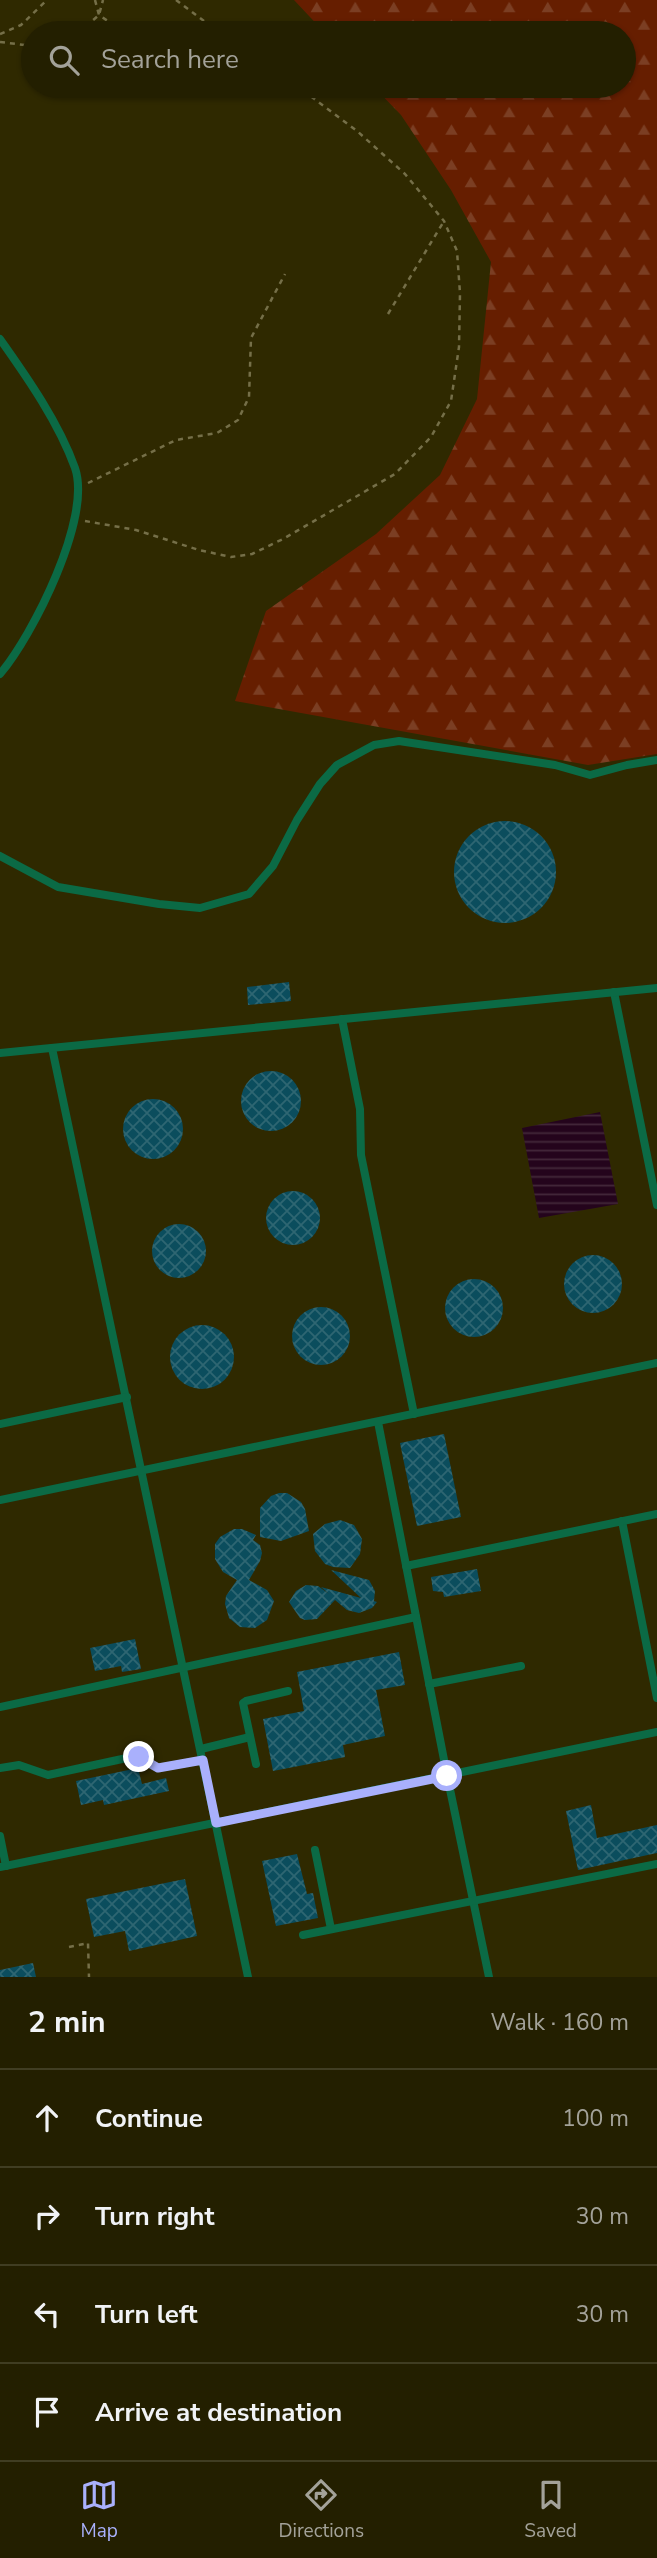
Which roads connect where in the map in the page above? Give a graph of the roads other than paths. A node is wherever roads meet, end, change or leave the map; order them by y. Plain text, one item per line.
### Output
1 (0, 339) edge
2 (0, 674) edge
3 (657, 760) edge
4 (0, 856) edge
5 (657, 988) edge
6 (614, 992) junction
7 (342, 1019) junction
8 (52, 1048) junction
9 (0, 1053) edge
10 (657, 1205) edge
11 (657, 1363) edge
12 (127, 1397) junction
13 (414, 1414) junction
14 (378, 1422) junction
15 (0, 1424) edge
16 (142, 1471) junction
17 (0, 1500) edge
18 (657, 1514) edge
19 (622, 1521) junction
20 (406, 1566) junction
21 (416, 1617) junction
22 (522, 1666) dead end
23 (184, 1668) junction
24 (429, 1685) junction
25 (288, 1691) dead end
26 (657, 1698) edge
27 (0, 1707) edge
28 (657, 1732) edge
29 (250, 1737) junction
30 (201, 1749) junction
31 (203, 1760) junction
32 (256, 1764) dead end
33 (0, 1768) edge
34 (447, 1776) junction
35 (216, 1823) junction
36 (0, 1836) edge
37 (315, 1850) dead end
38 (657, 1864) edge
39 (3, 1866) edge
40 (473, 1901) junction
41 (331, 1929) junction
42 (303, 1934) dead end
43 (248, 1977) edge
44 (489, 1977) edge

1 - 2 lane
3 - 4 lane
5 - 6 lane
6 - 7 lane
6 - 10 lane
7 - 8 lane
7 - 13 lane
8 - 9 lane
8 - 12 lane
11 - 13 lane
12 - 15 lane
12 - 16 lane
13 - 14 lane
14 - 16 lane
14 - 20 lane
16 - 17 lane
16 - 23 lane
18 - 19 lane
19 - 20 lane
19 - 26 lane
20 - 21 lane
21 - 23 lane
21 - 24 lane
22 - 24 lane
23 - 27 lane
23 - 30 lane
24 - 34 lane
25 - 29 lane
28 - 34 lane
29 - 30 lane
29 - 32 lane
30 - 31 lane
31 - 33 lane
31 - 35 lane
34 - 35 lane
34 - 40 lane
35 - 39 lane
35 - 43 lane
36 - 39 lane
37 - 41 lane
38 - 40 lane
40 - 41 lane
40 - 44 lane
41 - 42 lane

